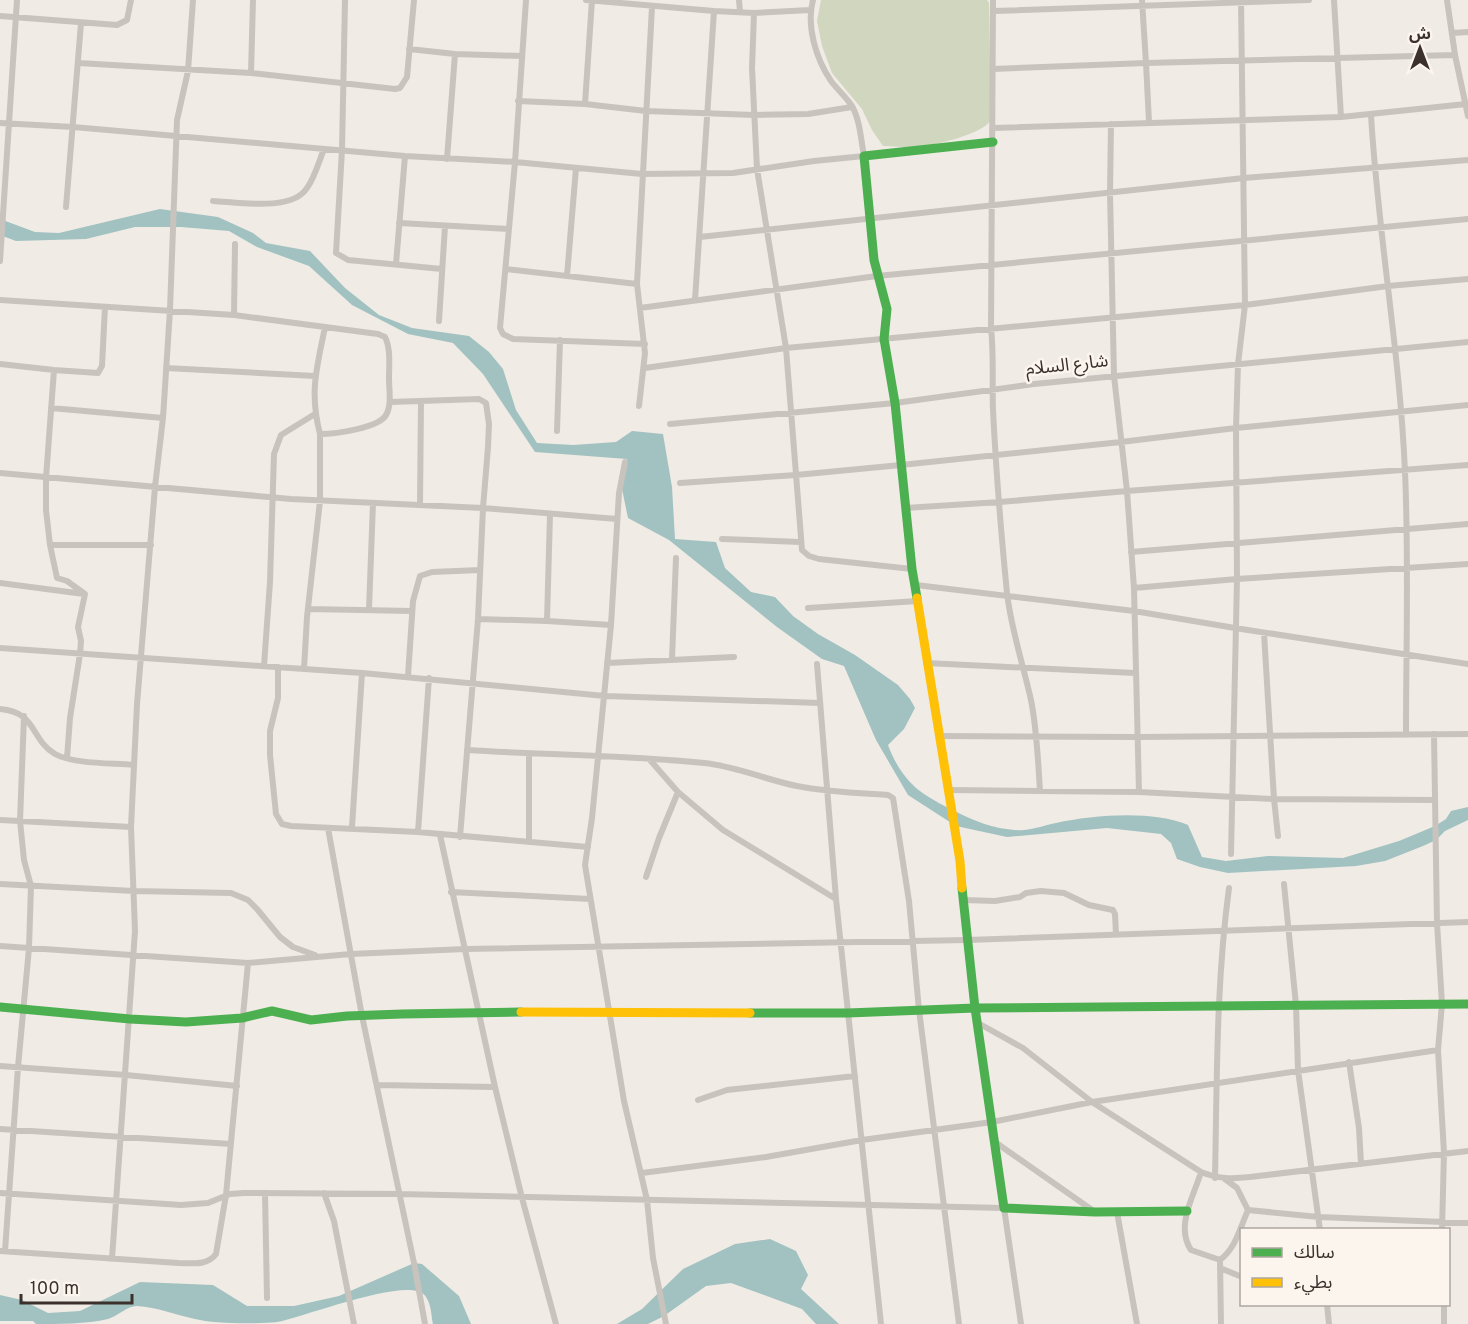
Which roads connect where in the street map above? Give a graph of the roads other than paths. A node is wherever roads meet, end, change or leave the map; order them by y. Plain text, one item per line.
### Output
1 (17, 0) edge
2 (130, 0) edge
3 (193, 0) edge
4 (253, 0) edge
5 (345, 0) edge
6 (414, 0) edge
7 (526, 0) edge
8 (586, 0) edge
9 (592, 0) edge
10 (739, 0) edge
11 (813, 0) edge
12 (993, 0) edge
13 (1309, 0) edge
14 (1334, 0) edge
15 (1448, 0) edge
16 (611, 1) edge
17 (1241, 1) edge
18 (1142, 3) edge
19 (652, 7) junction
20 (810, 9) junction
21 (994, 11) junction
22 (714, 12) junction
23 (740, 12) junction
24 (754, 13) junction
25 (0, 16) edge
26 (16, 17) junction
27 (81, 23) junction
28 (1468, 32) edge
29 (1452, 33) junction
30 (410, 49) junction
31 (455, 54) junction
32 (521, 56) junction
33 (1455, 56) junction
34 (1337, 57) junction
35 (1243, 61) junction
36 (78, 63) junction
37 (1146, 63) junction
38 (993, 69) junction
39 (188, 71) junction
40 (251, 73) junction
41 (344, 82) junction
42 (1466, 94) edge
43 (518, 101) junction
44 (585, 104) junction
45 (1466, 104) junction
46 (852, 107) junction
47 (645, 111) junction
48 (708, 113) junction
49 (754, 115) junction
50 (1371, 115) junction
51 (1468, 116) edge
52 (1341, 117) junction
53 (1244, 120) junction
54 (1149, 122) junction
55 (0, 123) edge
56 (10, 123) junction
57 (1111, 124) junction
58 (73, 127) junction
59 (993, 128) junction
60 (176, 136) junction
61 (993, 142) junction
62 (324, 149) junction
63 (342, 150) junction
64 (405, 156) junction
65 (864, 156) junction
66 (447, 159) junction
67 (1468, 160) edge
68 (515, 162) junction
69 (576, 168) junction
70 (1374, 169) junction
71 (756, 170) junction
72 (642, 174) junction
73 (704, 175) junction
74 (1244, 178) junction
75 (1110, 193) junction
76 (213, 201) dead end
77 (991, 206) junction
78 (66, 207) dead end
79 (870, 217) junction
80 (1468, 219) edge
81 (399, 223) junction
82 (445, 226) junction
83 (1380, 226) junction
84 (509, 229) junction
85 (767, 231) junction
86 (700, 237) junction
87 (1245, 242) junction
88 (235, 244) dead end
89 (1111, 254) junction
90 (0, 261) edge
91 (396, 264) junction
92 (990, 265) junction
93 (442, 269) junction
94 (506, 269) junction
95 (567, 276) junction
96 (877, 276) junction
97 (1468, 279) edge
98 (637, 284) junction
99 (1388, 286) junction
100 (777, 290) junction
101 (0, 300) edge
102 (695, 300) junction
103 (1245, 305) junction
104 (105, 306) junction
105 (640, 308) junction
106 (170, 310) junction
107 (234, 315) junction
108 (1113, 317) junction
109 (439, 321) dead end
110 (325, 327) junction
111 (991, 327) junction
112 (884, 339) junction
113 (560, 340) junction
114 (1468, 342) edge
115 (645, 344) junction
116 (786, 348) junction
117 (1394, 350) junction
118 (0, 364) edge
119 (1238, 364) junction
120 (166, 368) junction
121 (645, 368) junction
122 (54, 370) junction
123 (315, 376) junction
124 (1114, 376) junction
125 (992, 390) junction
126 (421, 401) junction
127 (390, 402) junction
128 (895, 402) junction
129 (1468, 405) edge
130 (639, 406) dead end
131 (51, 408) junction
132 (792, 412) junction
133 (1400, 413) junction
134 (315, 414) junction
135 (163, 418) junction
136 (670, 424) dead end
137 (1236, 428) junction
138 (557, 431) dead end
139 (320, 434) junction
140 (1121, 442) junction
141 (995, 455) junction
142 (626, 462) dead end
143 (901, 465) junction
144 (1468, 465) edge
145 (1405, 471) junction
146 (0, 473) edge
147 (796, 475) junction
148 (46, 478) junction
149 (680, 483) dead end
150 (1236, 483) junction
151 (155, 487) junction
152 (1127, 491) junction
153 (272, 498) junction
154 (320, 501) junction
155 (1000, 502) junction
156 (373, 503) junction
157 (420, 505) junction
158 (483, 508) junction
159 (905, 508) junction
160 (550, 514) junction
161 (617, 519) junction
162 (1468, 524) edge
163 (1406, 529) junction
164 (722, 539) dead end
165 (800, 542) junction
166 (1236, 544) junction
167 (50, 545) junction
168 (151, 545) junction
169 (1131, 552) junction
170 (676, 558) dead end
171 (1468, 564) edge
172 (1406, 568) junction
173 (912, 569) junction
174 (480, 570) junction
175 (1237, 579) junction
176 (0, 583) edge
177 (916, 585) junction
178 (1134, 588) junction
179 (85, 594) junction
180 (1007, 594) junction
181 (918, 601) junction
182 (808, 608) dead end
183 (308, 609) junction
184 (369, 609) junction
185 (412, 611) junction
186 (1134, 611) junction
187 (478, 619) junction
188 (547, 621) junction
189 (611, 625) junction
190 (1235, 628) junction
191 (1264, 633) junction
192 (0, 648) edge
193 (80, 654) junction
194 (1406, 654) junction
195 (734, 657) dead end
196 (142, 658) junction
197 (672, 659) junction
198 (607, 663) junction
199 (926, 663) junction
200 (817, 664) dead end
201 (1468, 664) edge
202 (264, 666) junction
203 (278, 667) junction
204 (1024, 668) junction
205 (304, 669) junction
206 (362, 673) junction
207 (1135, 673) junction
208 (408, 676) junction
209 (429, 678) junction
210 (472, 682) junction
211 (604, 696) junction
212 (820, 703) junction
213 (0, 709) edge
214 (24, 716) junction
215 (1434, 734) junction
216 (1468, 734) edge
217 (1233, 735) junction
218 (1269, 735) junction
219 (1406, 735) junction
220 (941, 736) junction
221 (1036, 736) junction
222 (1138, 737) junction
223 (467, 750) junction
224 (529, 754) junction
225 (598, 755) junction
226 (67, 758) junction
227 (650, 760) junction
228 (133, 765) junction
229 (949, 790) junction
230 (828, 791) junction
231 (1040, 791) junction
232 (678, 792) junction
233 (1139, 792) junction
234 (1231, 798) junction
235 (1274, 799) junction
236 (1435, 800) junction
237 (0, 820) edge
238 (20, 821) junction
239 (131, 827) junction
240 (352, 827) junction
241 (328, 828) junction
242 (418, 832) junction
243 (440, 835) junction
244 (1278, 836) dead end
245 (460, 837) junction
246 (529, 842) junction
247 (588, 847) junction
248 (1231, 854) dead end
249 (646, 877) dead end
250 (0, 884) edge
251 (1284, 884) dead end
252 (31, 886) junction
253 (1229, 888) dead end
254 (135, 891) junction
255 (451, 892) junction
256 (590, 899) junction
257 (836, 899) junction
258 (964, 900) junction
259 (1468, 922) edge
260 (1437, 923) junction
261 (1289, 928) junction
262 (1224, 930) junction
263 (1116, 934) junction
264 (911, 940) junction
265 (967, 940) junction
266 (841, 941) junction
267 (0, 946) edge
268 (598, 946) junction
269 (29, 948) junction
270 (465, 949) junction
271 (351, 954) junction
272 (134, 956) junction
273 (318, 957) junction
274 (248, 963) junction
275 (1442, 1004) junction
276 (1468, 1004) edge
277 (1218, 1005) junction
278 (1296, 1005) junction
279 (0, 1007) edge
280 (975, 1008) junction
281 (24, 1009) junction
282 (919, 1010) junction
283 (610, 1011) junction
284 (479, 1013) junction
285 (848, 1013) junction
286 (362, 1016) junction
287 (242, 1018) junction
288 (130, 1019) junction
289 (978, 1023) junction
290 (1438, 1050) junction
291 (1349, 1062) junction
292 (0, 1066) edge
293 (18, 1067) junction
294 (1298, 1070) junction
295 (126, 1075) junction
296 (855, 1076) junction
297 (1217, 1083) junction
298 (377, 1085) junction
299 (237, 1086) junction
300 (495, 1087) junction
301 (698, 1100) dead end
302 (1092, 1102) junction
303 (992, 1122) junction
304 (0, 1130) edge
305 (14, 1130) junction
306 (933, 1130) junction
307 (121, 1137) junction
308 (862, 1140) junction
309 (995, 1142) junction
310 (231, 1144) junction
311 (1468, 1151) edge
312 (1444, 1153) junction
313 (1360, 1164) junction
314 (1312, 1169) junction
315 (1201, 1172) junction
316 (642, 1173) junction
317 (1215, 1178) junction
318 (1225, 1179) junction
319 (0, 1193) edge
320 (265, 1193) junction
321 (324, 1193) junction
322 (10, 1194) junction
323 (399, 1194) junction
324 (226, 1195) junction
325 (522, 1198) junction
326 (647, 1200) junction
327 (116, 1202) junction
328 (869, 1206) junction
329 (944, 1207) junction
330 (1004, 1208) junction
331 (1248, 1209) junction
332 (1095, 1212) junction
333 (1117, 1212) junction
334 (1187, 1212) junction
335 (1319, 1217) junction
336 (1468, 1223) edge
337 (1442, 1226) edge
338 (1241, 1228) edge
339 (1320, 1228) edge
340 (1240, 1230) edge
341 (3, 1251) edge
342 (111, 1259) junction
343 (1220, 1260) junction
344 (1220, 1268) junction
345 (1240, 1276) edge
346 (267, 1298) dead end
347 (1327, 1306) edge
348 (1444, 1306) edge
349 (354, 1324) edge
350 (425, 1324) edge
351 (556, 1324) edge
352 (666, 1324) edge
353 (881, 1324) edge
354 (959, 1324) edge
355 (1021, 1324) edge
356 (1137, 1324) edge
357 (1221, 1324) edge
358 (1329, 1324) edge
359 (1444, 1324) edge

1 - 26 street
2 - 27 street
3 - 39 street
4 - 40 street
5 - 41 street
6 - 30 street
7 - 32 street
8 - 9 street
9 - 16 street
9 - 44 street
10 - 23 street
11 - 20 street
12 - 21 street
13 - 17 street
14 - 34 street
15 - 29 street
16 - 19 street
17 - 18 street
17 - 35 street
18 - 21 street
18 - 37 street
19 - 22 street
19 - 47 street
20 - 24 street
20 - 46 street
21 - 38 street
22 - 23 street
22 - 48 street
23 - 24 street
24 - 49 street
25 - 26 street
26 - 27 street
26 - 56 street
27 - 36 street
28 - 29 street
29 - 33 street
30 - 31 street
30 - 41 street
31 - 32 street
31 - 66 street
32 - 43 street
33 - 34 street
33 - 42 street
34 - 35 street
34 - 52 street
35 - 37 street
35 - 53 street
36 - 39 street
36 - 58 street
37 - 38 street
37 - 54 street
38 - 59 street
39 - 40 street
39 - 60 street
40 - 41 street
41 - 63 street
42 - 45 street
43 - 44 street
43 - 68 street
44 - 47 street
45 - 50 street
45 - 51 street
46 - 49 street
46 - 65 street
47 - 48 street
47 - 72 street
48 - 49 street
48 - 73 street
49 - 71 street
50 - 52 street
50 - 70 street
52 - 53 street
53 - 54 street
53 - 74 street
54 - 57 street
55 - 56 street
56 - 58 street
56 - 90 street
57 - 59 street
57 - 75 street
58 - 60 street
58 - 78 street
59 - 61 street
60 - 62 street
60 - 106 street
61 - 65 street
61 - 77 street
62 - 63 street
62 - 76 street
63 - 64 street
63 - 91 street
64 - 66 street
64 - 81 street
65 - 71 street
65 - 79 street
66 - 68 street
67 - 70 street
68 - 69 street
68 - 84 street
69 - 72 street
69 - 95 street
70 - 74 street
70 - 83 street
71 - 73 street
71 - 85 street
72 - 73 street
72 - 98 street
73 - 86 street
74 - 75 street
74 - 87 street
75 - 77 street
75 - 89 street
77 - 79 street
77 - 92 street
79 - 85 street
79 - 96 street
80 - 83 street
81 - 82 street
81 - 91 street
82 - 84 street
82 - 93 street
83 - 87 street
83 - 99 street
84 - 94 street
85 - 86 street
85 - 100 street
86 - 102 street
87 - 89 street
87 - 103 street
88 - 107 street
89 - 92 street
89 - 108 street
91 - 93 street
92 - 96 street
92 - 111 street
93 - 109 street
94 - 95 street
94 - 113 street
95 - 98 street
96 - 100 street
96 - 112 street
97 - 99 street
98 - 105 street
99 - 103 street
99 - 117 street
100 - 102 street
100 - 116 street
101 - 104 street
102 - 105 street
103 - 108 street
103 - 119 street
104 - 106 street
104 - 122 street
105 - 115 street
106 - 107 street
106 - 120 street
107 - 110 street
108 - 111 street
108 - 124 street
110 - 123 street
110 - 127 street
111 - 112 street
111 - 125 street
112 - 116 street
112 - 128 street
113 - 115 street
113 - 138 street
114 - 117 street, شارع السلام
115 - 121 street
116 - 121 street
116 - 132 street
117 - 119 street, شارع السلام
117 - 133 street
118 - 122 street
119 - 124 street, شارع السلام
119 - 137 street
120 - 123 street
120 - 135 street
121 - 130 street
122 - 131 street
123 - 134 street
124 - 125 street, شارع السلام
124 - 140 street
125 - 128 street, شارع السلام
125 - 141 street
126 - 127 street
126 - 157 street
126 - 158 street
127 - 139 street
128 - 132 street, شارع السلام
128 - 143 street
129 - 133 street
131 - 135 street
131 - 148 street
132 - 136 street, شارع السلام
132 - 147 street
133 - 137 street
133 - 145 street
134 - 139 street
134 - 153 street
135 - 151 street
137 - 140 street
137 - 150 street
139 - 154 street
140 - 141 street
140 - 152 street
141 - 143 street
141 - 155 street
142 - 161 street
143 - 147 street
143 - 159 street
144 - 145 street
145 - 150 street
145 - 163 street
146 - 148 street
147 - 149 street
147 - 165 street
148 - 151 street
148 - 167 street
150 - 152 street
150 - 166 street
151 - 153 street
151 - 168 street
152 - 155 street
152 - 169 street
153 - 154 street
153 - 202 street
154 - 156 street
154 - 183 street
155 - 159 street
155 - 180 street
156 - 157 street
156 - 184 street
157 - 158 street
158 - 160 street
158 - 174 street
159 - 173 street
160 - 161 street
160 - 188 street
161 - 189 street
162 - 163 street
163 - 166 street
163 - 172 street
164 - 165 street
165 - 173 street
166 - 169 street
166 - 175 street
167 - 168 street
167 - 179 street
168 - 196 street
169 - 178 street
170 - 197 street
171 - 172 street
172 - 175 street
172 - 194 street
173 - 177 street
174 - 185 street
174 - 187 street
175 - 178 street
175 - 190 street
176 - 179 street
177 - 180 street
177 - 181 street
178 - 186 street
179 - 193 street
180 - 186 street
180 - 204 street
181 - 182 street
181 - 199 street
183 - 184 street
183 - 205 street
184 - 185 street
185 - 208 street
186 - 190 street
186 - 207 street
187 - 188 street
187 - 210 street
188 - 189 street
189 - 198 street
190 - 191 street
190 - 217 street
191 - 194 street
191 - 218 street
192 - 193 street
193 - 196 street
193 - 226 street
194 - 201 street
194 - 219 street
195 - 197 street
196 - 202 street
196 - 228 street
197 - 198 street
198 - 211 street
199 - 204 street
199 - 220 street
200 - 212 street
202 - 203 street
203 - 205 street
203 - 241 street
204 - 207 street
204 - 221 street
205 - 206 street
206 - 208 street
206 - 240 street
207 - 222 street
208 - 209 street
209 - 210 street
209 - 242 street
210 - 211 street
210 - 223 street
211 - 212 street
211 - 225 street
212 - 230 street
213 - 214 street
214 - 226 street
214 - 238 street
215 - 216 street
215 - 219 street
215 - 236 street
217 - 218 street
217 - 222 street
217 - 234 street
218 - 219 street
218 - 235 street
220 - 221 street
220 - 229 street
221 - 222 street
221 - 231 street
222 - 233 street
223 - 224 street
223 - 245 street
224 - 225 street
224 - 246 street
225 - 227 street
225 - 247 street
226 - 228 street
227 - 230 street
227 - 232 street
228 - 239 street
229 - 231 street
229 - 258 street
230 - 257 street
230 - 264 street
231 - 233 street
232 - 249 street
232 - 257 street
233 - 234 street
234 - 235 street
234 - 248 street
235 - 236 street
235 - 244 street
236 - 260 street
237 - 238 street
238 - 239 street
238 - 252 street
239 - 254 street
240 - 241 street
240 - 242 street
241 - 271 street
242 - 243 street
243 - 245 street
243 - 255 street
245 - 246 street
246 - 247 street
247 - 256 street
250 - 252 street
251 - 261 street
252 - 254 street
252 - 269 street
253 - 262 street
254 - 272 street
254 - 273 street
255 - 256 street
255 - 270 street
256 - 268 street
257 - 266 street
258 - 263 street
258 - 265 street
259 - 260 street
260 - 261 street
260 - 275 street
261 - 262 street
261 - 278 street
262 - 263 street
262 - 277 street
263 - 265 street
264 - 265 street
264 - 266 street
264 - 282 street
265 - 280 street
266 - 268 street
266 - 285 street
267 - 269 street
268 - 270 street
268 - 283 street
269 - 272 street
269 - 281 street
270 - 271 street
270 - 284 street
271 - 273 street
271 - 286 street
272 - 274 street
272 - 288 street
273 - 274 street
274 - 287 street
275 - 276 street
275 - 278 street
275 - 290 street
277 - 278 street
277 - 280 street
277 - 297 street
278 - 294 street
279 - 281 street
280 - 282 street
280 - 289 street
281 - 288 street
281 - 293 street
282 - 285 street
282 - 306 street
283 - 284 street
283 - 285 street
283 - 316 street
284 - 286 street
284 - 300 street
285 - 296 street
286 - 287 street
286 - 298 street
287 - 288 street
287 - 299 street
288 - 295 street
289 - 302 street
289 - 303 street
290 - 291 street
290 - 312 street
291 - 294 street
291 - 313 street
292 - 293 street
293 - 295 street
293 - 305 street
294 - 297 street
294 - 314 street
295 - 299 street
295 - 307 street
296 - 301 street
296 - 308 street
297 - 302 street
297 - 317 street
298 - 300 street
298 - 323 street
299 - 310 street
300 - 325 street
302 - 303 street
302 - 315 street
303 - 306 street
303 - 309 street
304 - 305 street
305 - 307 street
305 - 322 street
306 - 308 street
306 - 329 street
307 - 310 street
307 - 327 street
308 - 316 street
308 - 328 street
309 - 330 street
309 - 332 street
310 - 324 street
311 - 312 street
312 - 313 street
312 - 337 street
313 - 314 street
314 - 318 street
314 - 335 street
315 - 317 street
315 - 334 street
316 - 326 street
317 - 318 street
318 - 331 street
319 - 322 street
320 - 321 street
320 - 324 street
320 - 346 street
321 - 323 street
321 - 349 street
322 - 327 street
322 - 341 street
323 - 325 street
323 - 350 street
324 - 327 street
324 - 342 street
325 - 326 street
325 - 351 street
326 - 328 street
326 - 352 street
327 - 342 street
328 - 329 street
328 - 353 street
329 - 330 street
329 - 354 street
330 - 332 street
330 - 355 street
331 - 335 street
331 - 338 street
332 - 333 street
333 - 334 street
333 - 356 street
334 - 343 street
335 - 337 street
335 - 339 street
336 - 337 street
340 - 343 street
341 - 342 street
343 - 344 street
344 - 345 street
344 - 357 street
347 - 358 street
348 - 359 street

